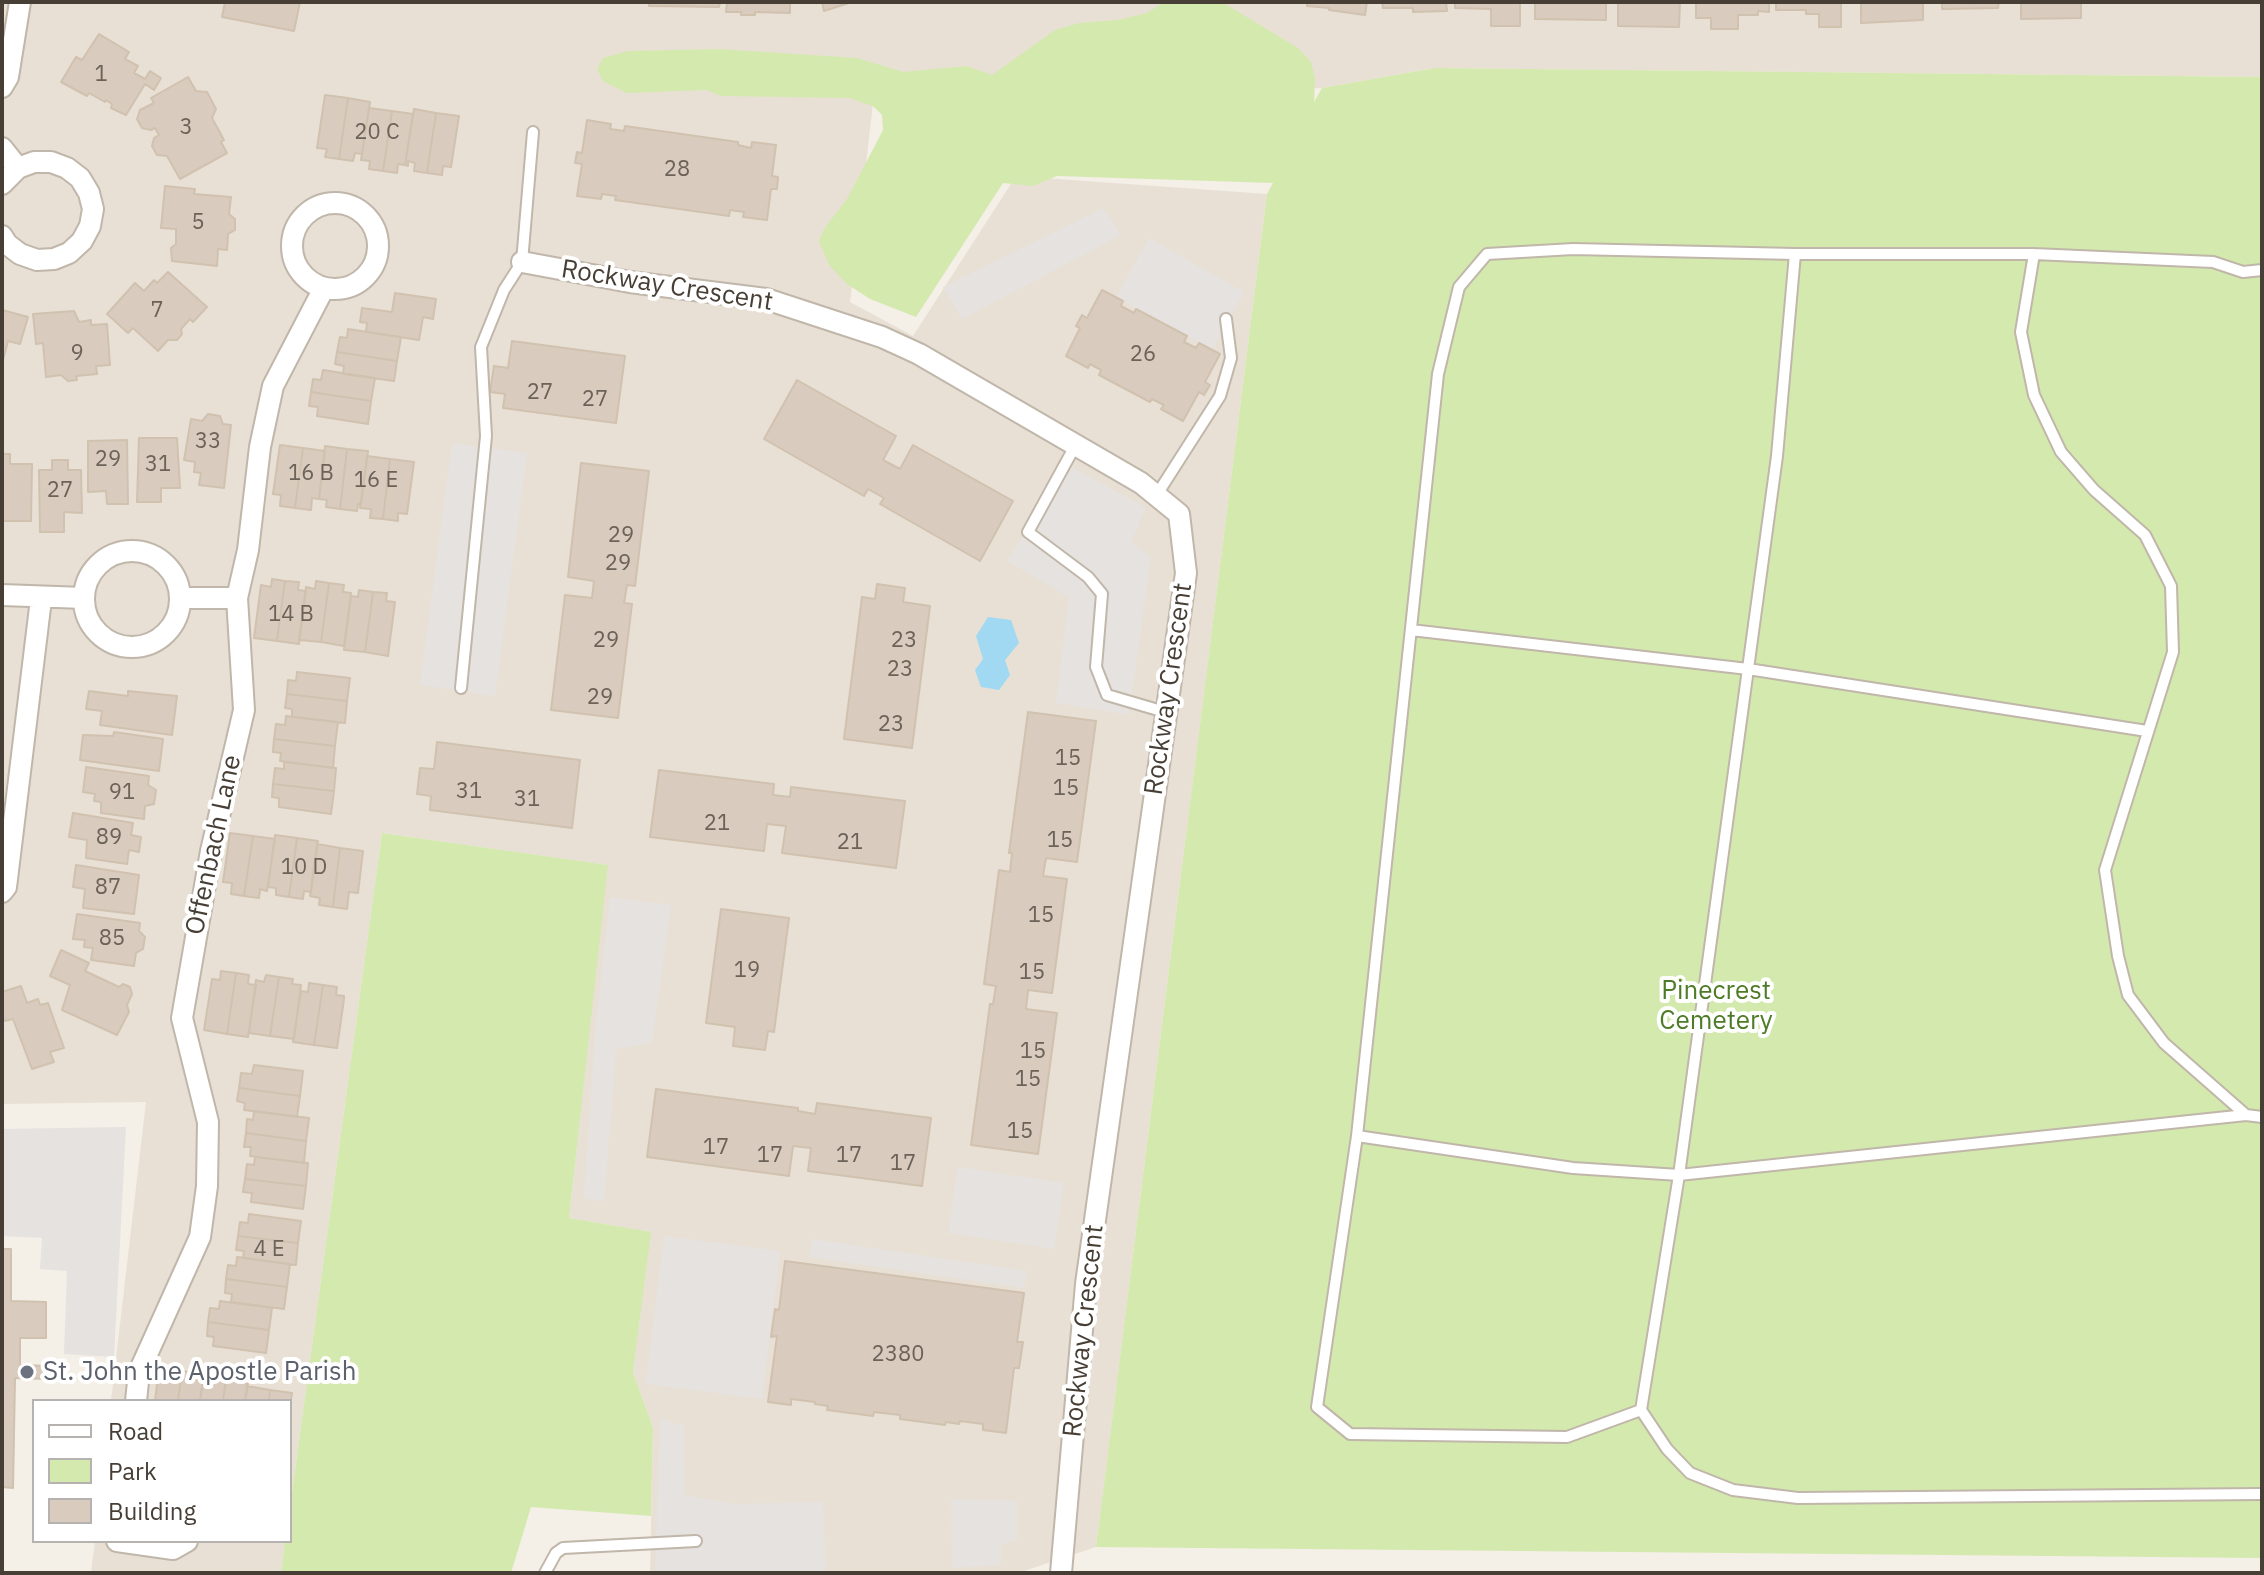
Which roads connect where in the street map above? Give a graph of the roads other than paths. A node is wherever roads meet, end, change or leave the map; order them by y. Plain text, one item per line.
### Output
1 (20, 2) edge
2 (2, 87) edge
3 (533, 132) dead end
4 (2, 148) edge
5 (18, 168) junction
6 (2, 184) edge
7 (2, 236) edge
8 (1795, 254) junction
9 (2034, 254) junction
10 (522, 262) junction
11 (2262, 270) edge
12 (324, 288) junction
13 (1226, 319) dead end
14 (1075, 446) junction
15 (1156, 496) junction
16 (2, 595) edge
17 (84, 598) junction
18 (181, 598) junction
19 (237, 598) junction
20 (41, 599) junction
21 (1411, 630) junction
22 (1748, 669) junction
23 (461, 688) dead end
24 (1165, 712) junction
25 (2147, 731) junction
26 (2, 892) edge
27 (2246, 1115) junction
28 (2262, 1117) edge
29 (1357, 1136) junction
30 (1679, 1175) junction
31 (136, 1399) edge
32 (1641, 1410) junction
33 (2262, 1494) edge
34 (696, 1541) dead end
35 (131, 1543) edge
36 (184, 1543) edge
37 (545, 1573) edge
38 (1061, 1573) edge

1 - 2 street
3 - 10 lane
4 - 5 street
5 - 6 street
5 - 7 street
8 - 9 lane
8 - 21 lane
8 - 22 lane
9 - 11 lane
9 - 25 lane
10 - 14 street, Rockway Crescent
10 - 23 lane
12 - 12 street
12 - 19 street, Offenbach Lane
13 - 15 lane
14 - 15 street, Rockway Crescent
14 - 24 lane
15 - 24 street, Rockway Crescent
16 - 20 street
17 - 18 street
17 - 18 street
17 - 20 street
18 - 19 street
19 - 31 street, Offenbach Lane
20 - 26 street
21 - 22 lane
21 - 29 lane
22 - 25 lane
22 - 30 lane
24 - 38 street, Rockway Crescent
25 - 27 lane
27 - 28 lane
27 - 30 lane
29 - 30 lane
29 - 32 lane
30 - 32 lane
32 - 33 lane
34 - 37 lane
35 - 36 street

